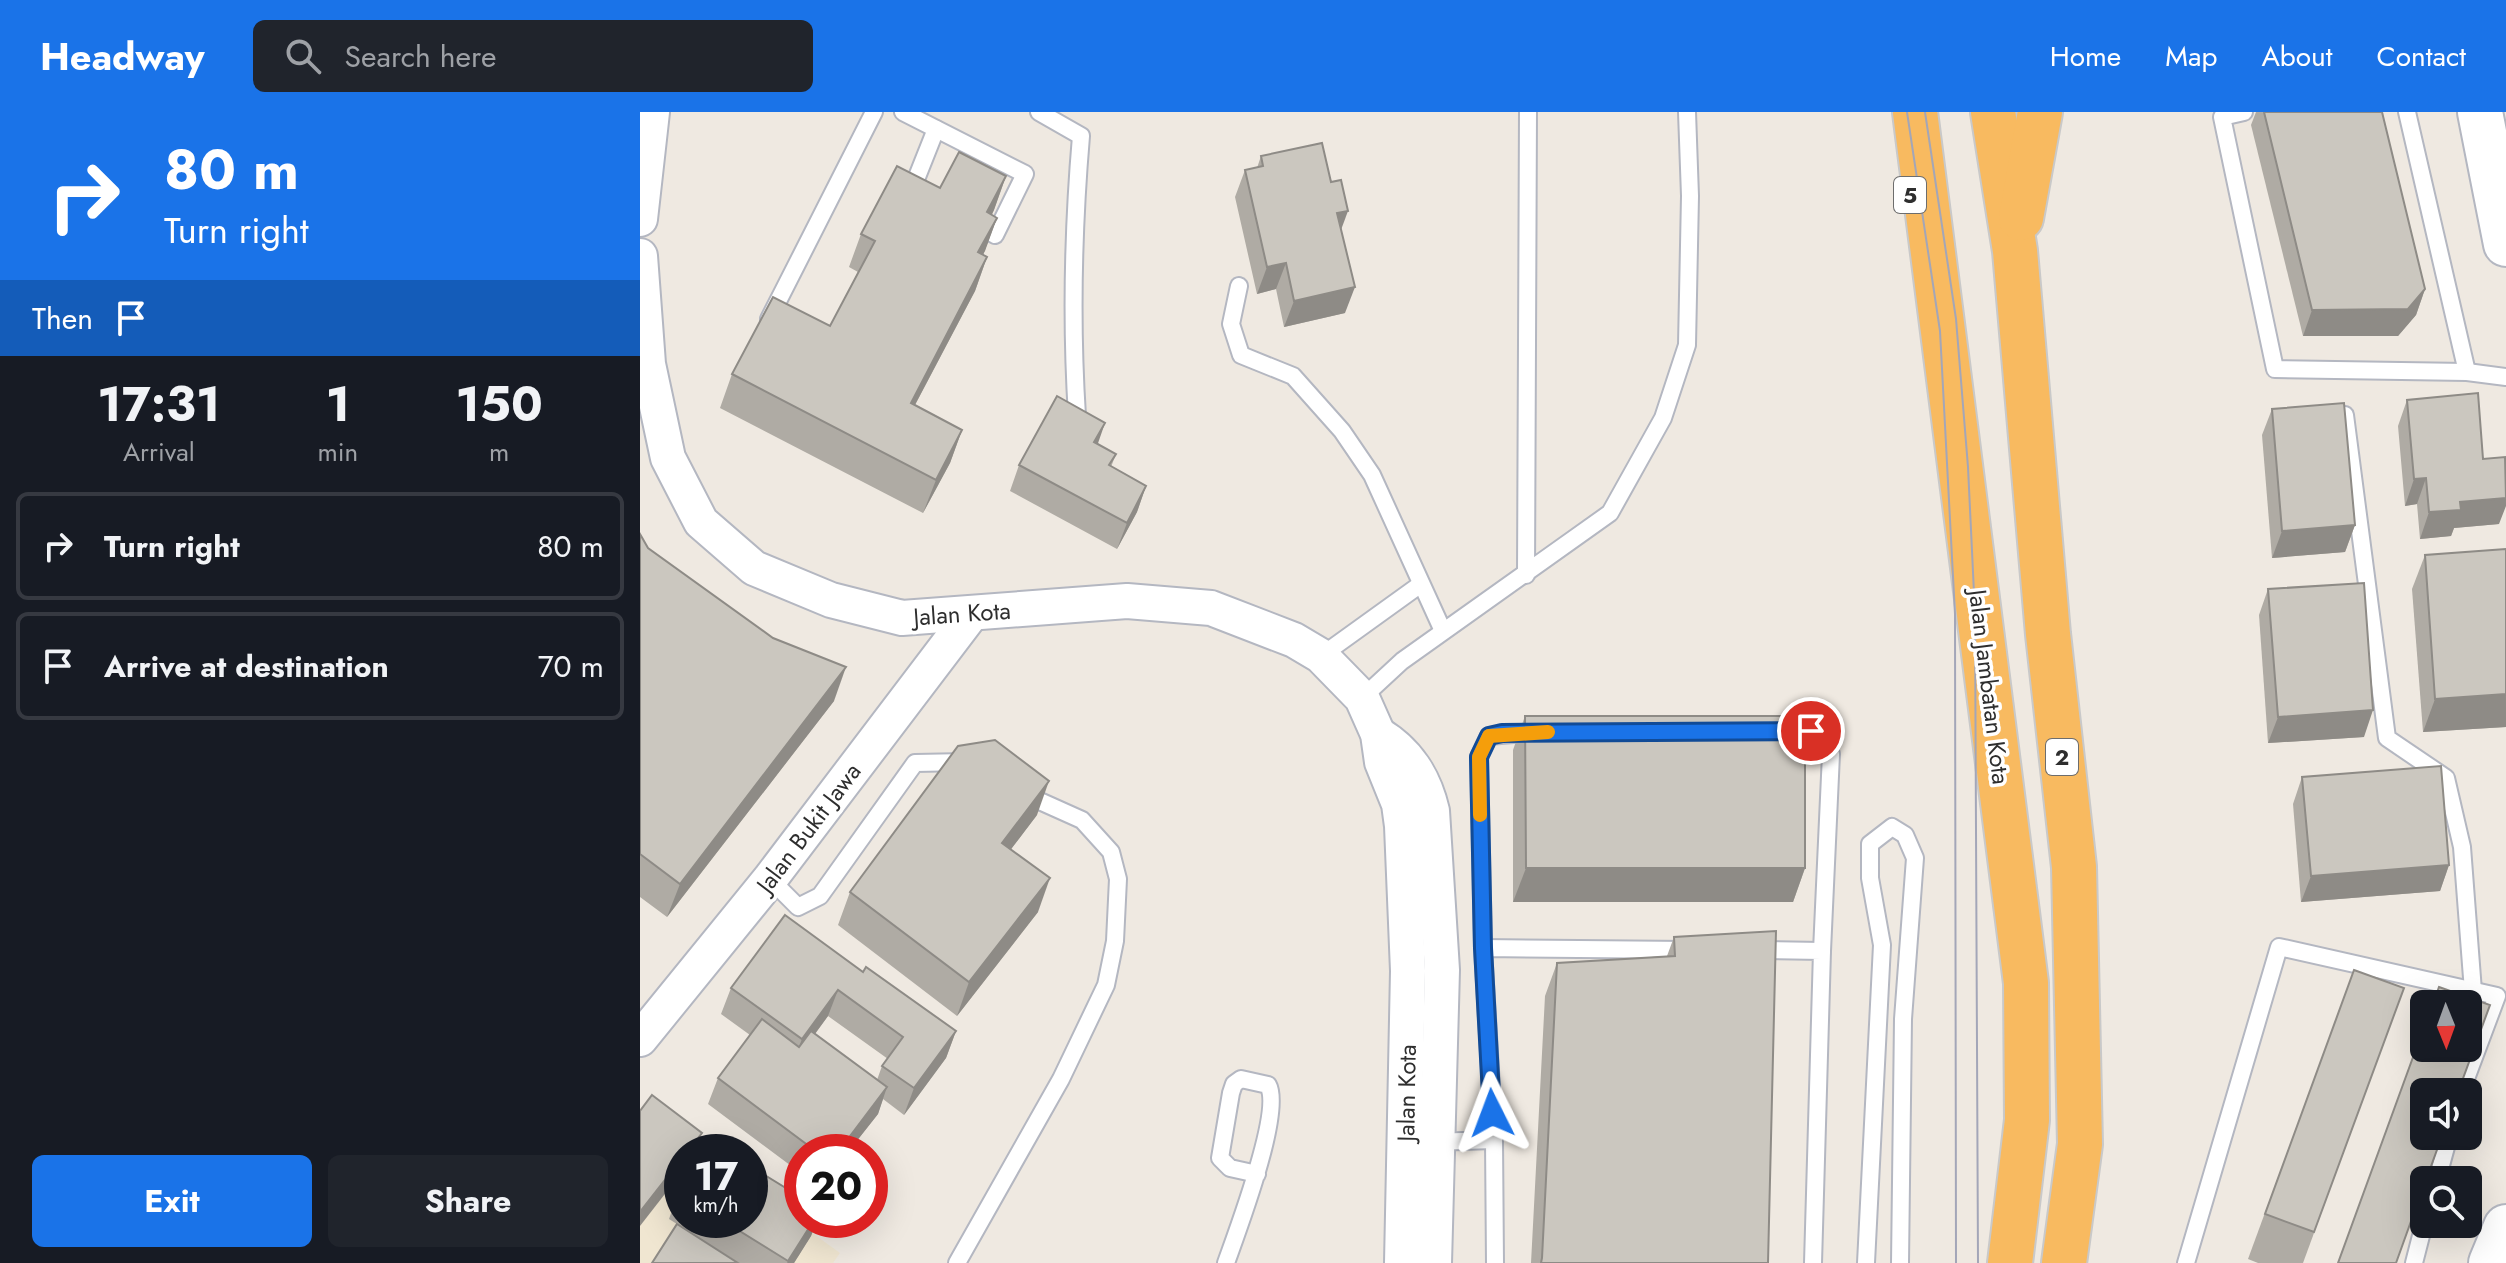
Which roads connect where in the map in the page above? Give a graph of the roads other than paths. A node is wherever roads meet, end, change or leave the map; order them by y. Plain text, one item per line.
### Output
1 (652, 112) edge
2 (874, 112) edge
3 (903, 112) edge
4 (1039, 112) edge
5 (1528, 112) edge
6 (1687, 112) edge
7 (1886, 112) edge
8 (1915, 112) edge
9 (1993, 112) edge
10 (2040, 112) edge
11 (2244, 112) edge
12 (2407, 112) edge
13 (2480, 112) edge
14 (936, 129) junction
15 (921, 197) edge
16 (958, 216) edge
17 (640, 219) edge
18 (2506, 244) edge
19 (2015, 251) junction
20 (640, 256) edge
21 (1935, 277) junction
22 (1239, 286) dead end
23 (768, 320) edge
24 (2467, 372) junction
25 (2506, 377) edge
26 (2345, 415) edge
27 (1077, 416) edge
28 (1526, 575) junction
29 (1421, 584) junction
30 (972, 613) junction
31 (1443, 631) junction
32 (1321, 656) junction
33 (1362, 698) junction
34 (1765, 731) edge
35 (1564, 732) edge
36 (1378, 734) junction
37 (984, 769) edge
38 (1007, 784) edge
39 (770, 879) junction
40 (1483, 948) junction
41 (1698, 950) edge
42 (1745, 950) edge
43 (1822, 951) junction
44 (1442, 970) junction
45 (1408, 971) junction
46 (2469, 990) edge
47 (2473, 990) edge
48 (2482, 993) edge
49 (2502, 996) edge
50 (640, 1039) edge
51 (2467, 1078) edge
52 (1494, 1140) junction
53 (1422, 1142) junction
54 (1257, 1174) junction
55 (2506, 1227) edge
56 (2420, 1238) edge
57 (2005, 1259) edge
58 (957, 1263) edge
59 (1226, 1263) edge
60 (1402, 1263) edge
61 (1434, 1263) edge
62 (1495, 1263) edge
63 (1813, 1263) edge
64 (1866, 1263) edge
65 (1900, 1263) edge
66 (2064, 1263) edge
67 (2186, 1263) edge
68 (2414, 1263) edge
69 (2491, 1263) edge

1 - 17 street
2 - 23 lane
3 - 14 lane
4 - 27 lane
5 - 28 lane
6 - 28 lane
7 - 21 highway, 5
8 - 21 highway, Jalan Jambatan Kota
9 - 19 highway, 2
10 - 19 highway
11 - 24 lane
12 - 24 lane
13 - 18 main road
14 - 15 lane
14 - 16 lane
19 - 66 highway, 2
20 - 30 street, Jalan Kota
21 - 57 highway, Jalan Jambatan Kota
22 - 29 lane
24 - 25 lane
26 - 47 lane
28 - 31 lane
29 - 31 lane
29 - 32 lane
30 - 32 street, Jalan Kota
30 - 39 street, Jalan Bukit Jawa
31 - 33 lane
32 - 33 street, Jalan Kota
33 - 36 street, Jalan Kota
34 - 43 lane
35 - 40 lane
36 - 44 street, Jalan Kota
36 - 45 street, Jalan Kota
37 - 39 lane
38 - 58 lane
39 - 50 street, Jalan Bukit Jawa
40 - 41 lane
40 - 52 lane
42 - 43 lane
43 - 63 lane
44 - 45 street
44 - 53 street, Jalan Kota
45 - 53 street, Jalan Kota
46 - 67 lane
48 - 49 lane
49 - 51 lane
52 - 53 lane
52 - 62 lane
53 - 60 street, Jalan Kota
53 - 61 street, Jalan Kota
54 - 54 lane
54 - 59 lane
55 - 69 main road
56 - 68 lane
64 - 65 lane

